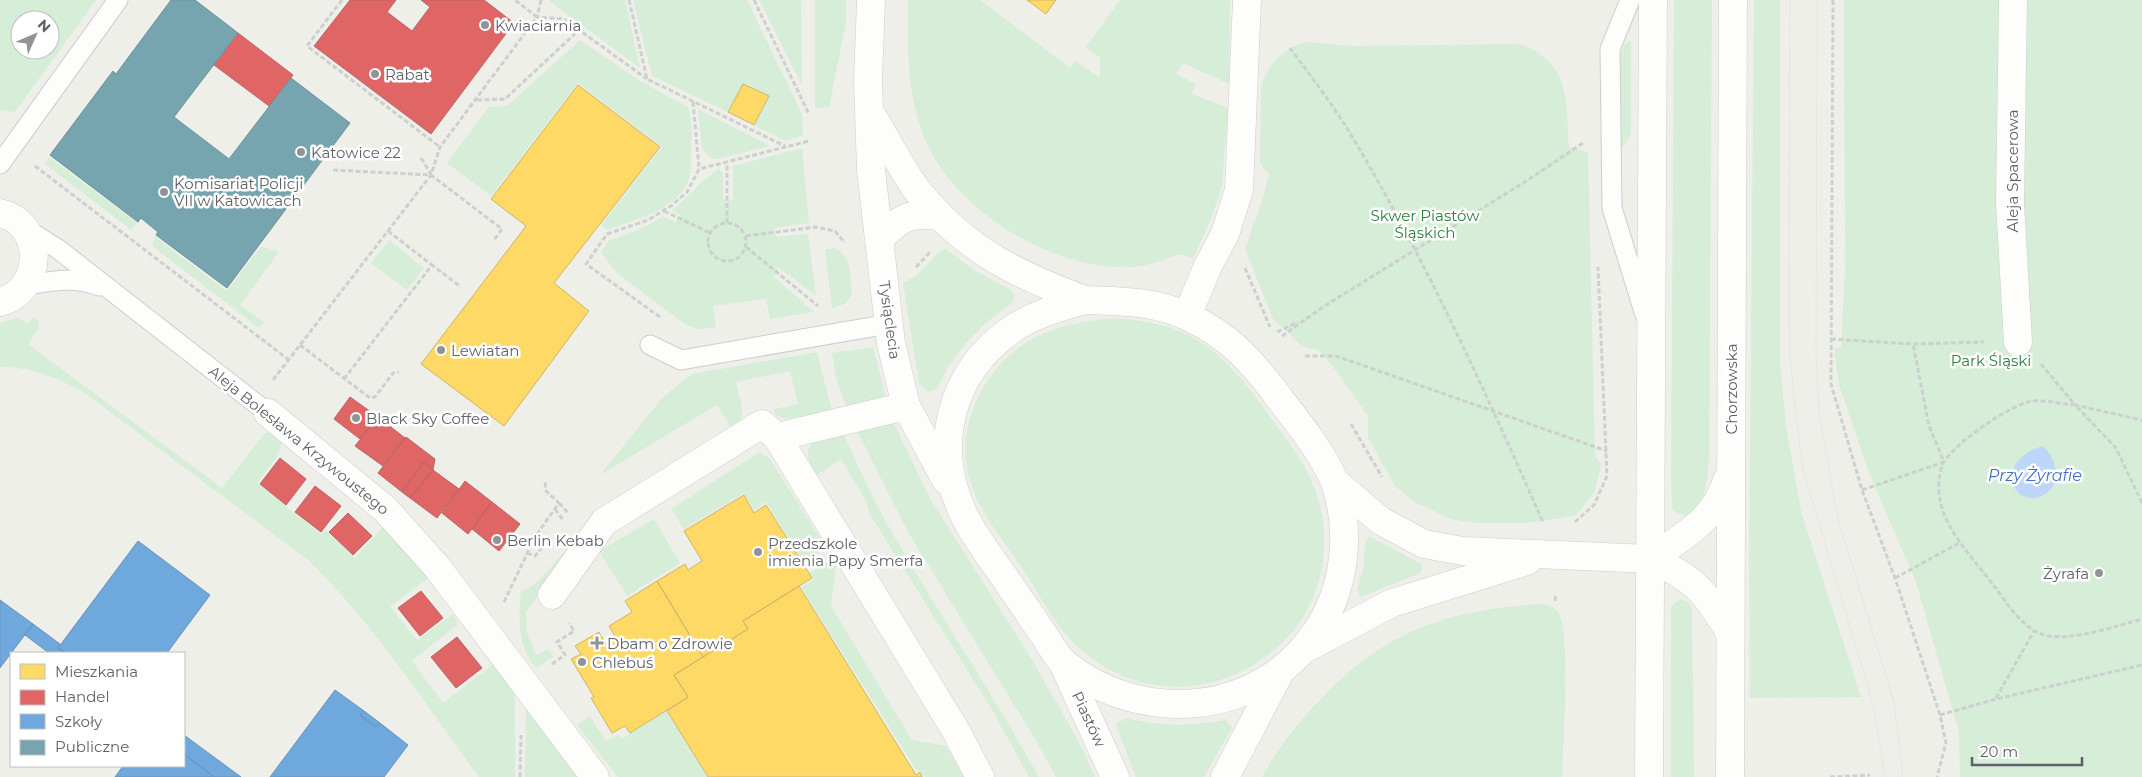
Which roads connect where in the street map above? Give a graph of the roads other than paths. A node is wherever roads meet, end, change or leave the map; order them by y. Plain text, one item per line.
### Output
1 (118, 0) edge
2 (871, 0) edge
3 (1247, 0) edge
4 (1630, 0) edge
5 (1653, 0) edge
6 (1733, 0) edge
7 (2013, 0) edge
8 (869, 112) junction
9 (0, 164) edge
10 (0, 213) edge
11 (940, 216) junction
12 (26, 230) junction
13 (879, 240) junction
14 (26, 285) junction
15 (110, 290) junction
16 (1085, 300) junction
17 (0, 302) edge
18 (1187, 316) junction
19 (888, 324) junction
20 (1651, 332) junction
21 (2018, 342) road end
22 (650, 346) dead end
23 (906, 406) junction
24 (262, 408) joint
25 (777, 437) junction
26 (1731, 467) junction
27 (1335, 482) junction
28 (963, 513) junction
29 (1540, 556) junction
30 (1650, 559) junction
31 (552, 595) road end
32 (1730, 632) junction
33 (1306, 648) junction
34 (1062, 661) junction
35 (1280, 672) junction
36 (595, 777) edge
37 (980, 777) edge
38 (1115, 777) edge
39 (1226, 777) edge
40 (1649, 777) edge
41 (1730, 777) edge

1 - 9 lane
2 - 8 street, Tysiąclecia
3 - 18 street
4 - 20 lane
5 - 20 street
6 - 26 street, Chorzowska
7 - 21 street, Aleja Spacerowa
8 - 11 street
8 - 13 street, Tysiąclecia
10 - 12 street
11 - 13 street
11 - 16 street
12 - 14 street
12 - 15 lane, Aleja Bolesława Krzywoustego
13 - 19 street, Tysiąclecia
14 - 15 lane, Aleja Bolesława Krzywoustego
14 - 17 street
15 - 24 lane, Aleja Bolesława Krzywoustego
16 - 18 street
16 - 28 street
18 - 27 street
19 - 22 lane
19 - 23 street, Tysiąclecia
20 - 30 street
23 - 25 street
23 - 28 street, Tysiąclecia
24 - 36 street, Aleja Bolesława Krzywoustego
25 - 31 street
25 - 37 street
26 - 30 street
26 - 32 street, Chorzowska
27 - 29 street
27 - 33 street
28 - 34 street
29 - 30 street
29 - 33 street
30 - 32 street
30 - 40 street
32 - 41 street, Chorzowska
33 - 35 street
34 - 35 street
34 - 38 street, Piastów
35 - 39 street

